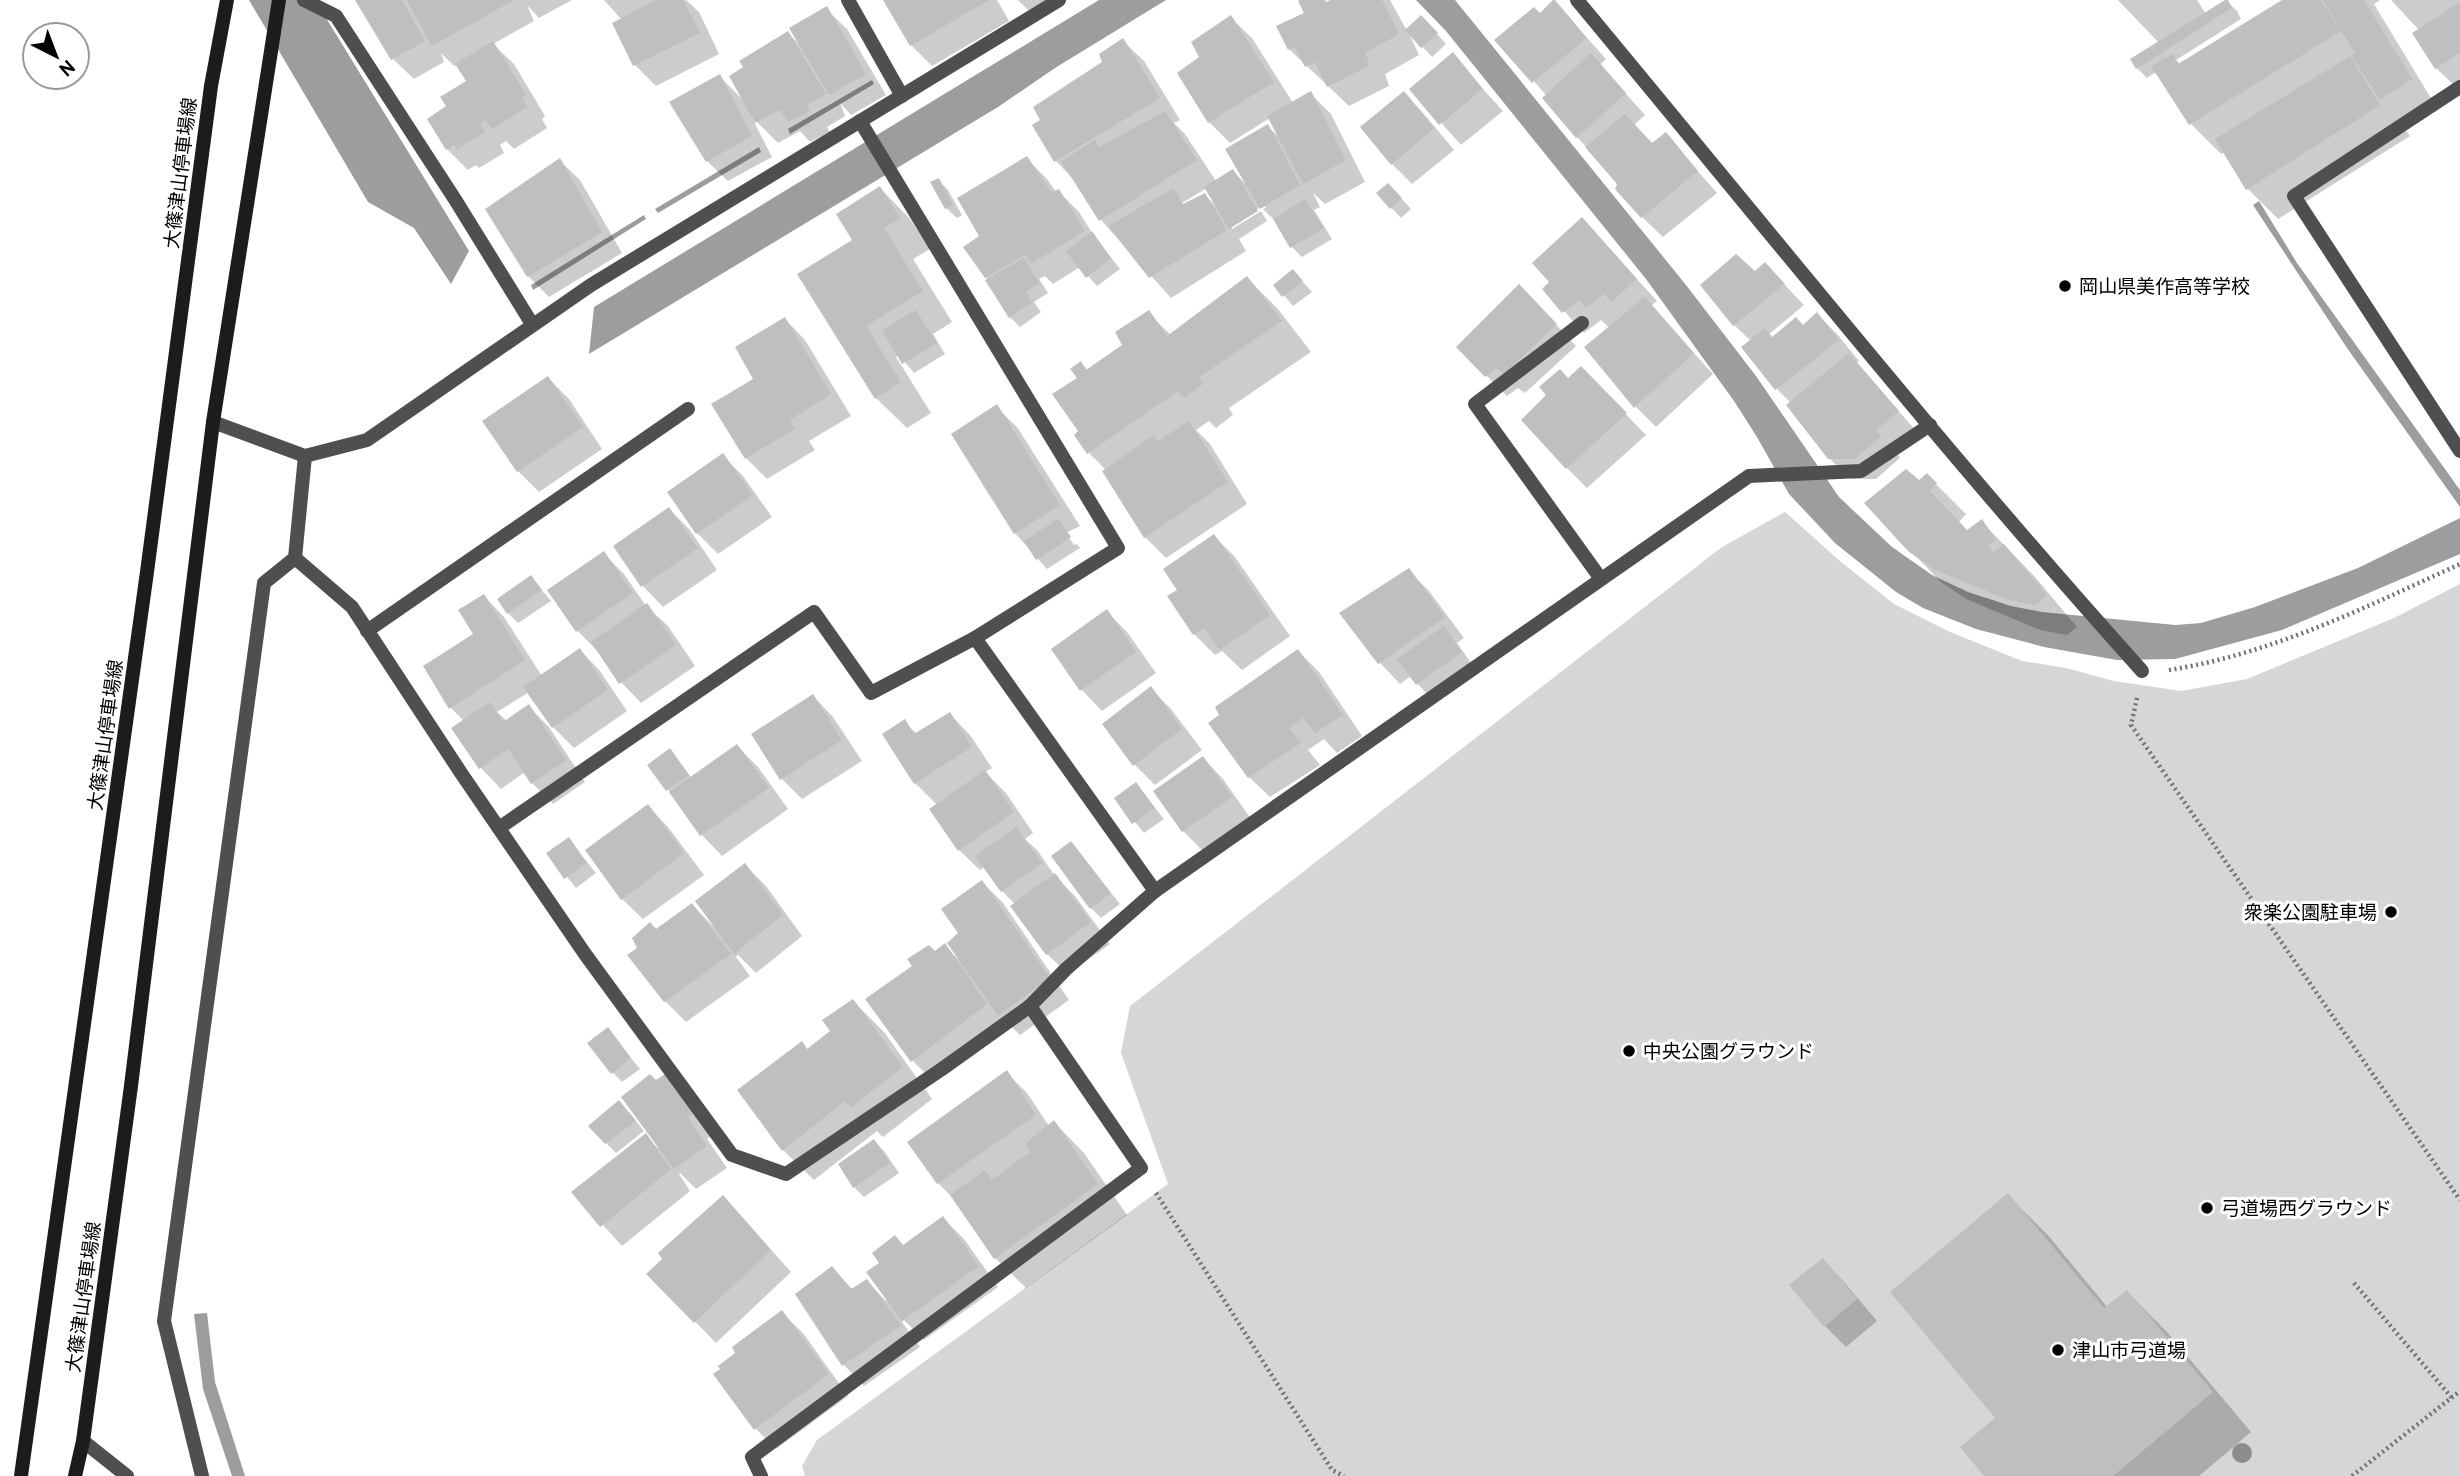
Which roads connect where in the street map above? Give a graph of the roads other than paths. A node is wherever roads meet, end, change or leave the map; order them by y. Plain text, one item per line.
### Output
1 (227, 0) edge
2 (279, 0) edge
3 (304, 0) edge
4 (848, 0) edge
5 (1059, 0) edge
6 (1577, 0) edge
7 (2460, 88) edge
8 (902, 96) junction
9 (860, 121) junction
10 (1582, 323) dead end
11 (532, 324) junction
12 (688, 409) dead end
13 (213, 422) junction
14 (1930, 425) junction
15 (2460, 452) edge
16 (305, 456) junction
17 (295, 558) junction
18 (1601, 579) junction
19 (368, 631) junction
20 (975, 638) junction
21 (2142, 671) road end
22 (499, 828) junction
23 (1155, 891) junction
24 (1030, 1006) junction
25 (83, 1441) junction
26 (21, 1476) edge
27 (75, 1476) edge
28 (127, 1476) edge
29 (202, 1476) edge
30 (761, 1476) edge

1 - 26 main road, 大篠津山停車場線
2 - 13 main road, 大篠津山停車場線
3 - 11 street
4 - 8 street
5 - 8 street
6 - 14 street
7 - 15 street
8 - 9 street
9 - 11 street
9 - 20 street
10 - 18 street
11 - 16 street
12 - 19 street
13 - 16 street
13 - 25 main road, 大篠津山停車場線
14 - 18 street
14 - 21 street
16 - 17 street
17 - 19 street
17 - 29 street
18 - 23 street
19 - 22 street
20 - 22 street
20 - 23 street
22 - 24 street
23 - 24 street
24 - 30 street
25 - 27 main road, 大篠津山停車場線
25 - 28 street

